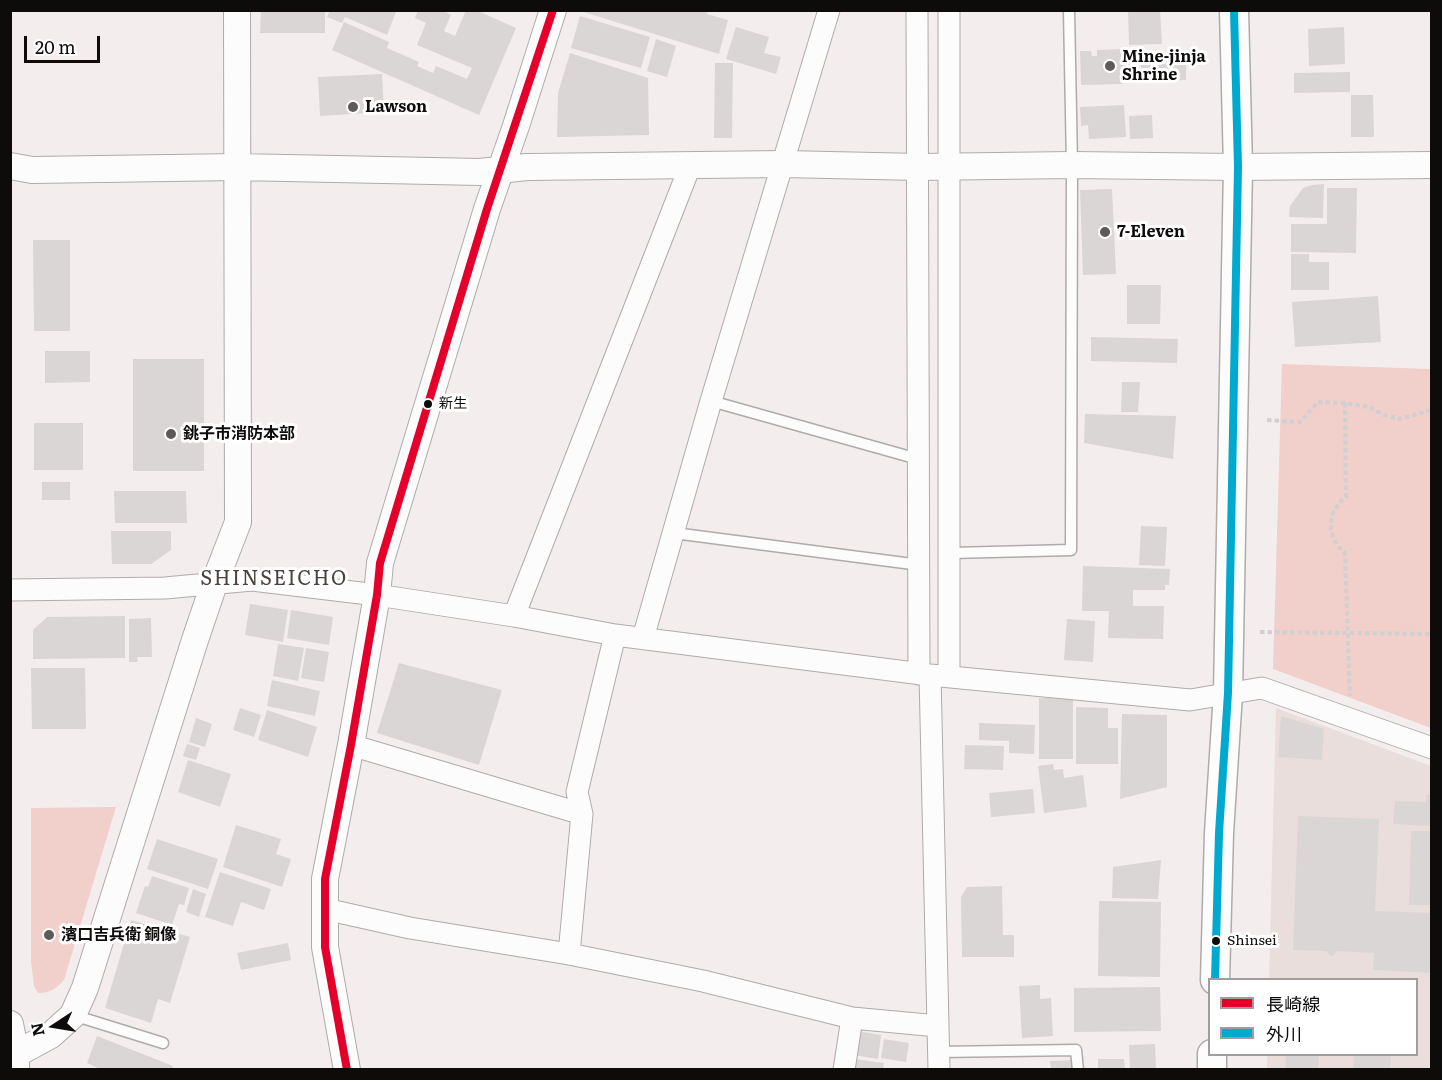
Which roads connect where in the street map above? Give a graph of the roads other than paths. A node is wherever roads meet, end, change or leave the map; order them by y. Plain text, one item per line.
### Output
1 (237, 10) edge
2 (553, 10) edge
3 (829, 10) edge
4 (917, 10) edge
5 (949, 10) edge
6 (1069, 10) edge
7 (1234, 10) edge
8 (784, 164) junction
9 (1072, 165) junction
10 (1431, 165) edge
11 (10, 166) edge
12 (690, 166) junction
13 (950, 166) junction
14 (238, 167) junction
15 (919, 167) junction
16 (1238, 167) junction
17 (501, 170) junction
18 (711, 401) junction
19 (918, 459) junction
20 (674, 533) junction
21 (951, 553) junction
22 (920, 565) junction
23 (214, 584) junction
24 (10, 590) edge
25 (377, 596) junction
26 (514, 616) junction
27 (615, 634) junction
28 (643, 638) junction
29 (933, 675) junction
30 (1228, 693) junction
31 (351, 744) junction
32 (1431, 748) edge
33 (582, 814) junction
34 (325, 909) junction
35 (569, 954) junction
36 (1215, 978) edge
37 (73, 1015) junction
38 (852, 1018) junction
39 (10, 1024) edge
40 (938, 1026) junction
41 (163, 1043) dead end
42 (939, 1061) edge
43 (16, 1062) edge
44 (346, 1070) edge
45 (844, 1070) edge
46 (1078, 1070) edge

1 - 14 street
2 - 17 street
3 - 8 street
4 - 15 street
5 - 13 street
6 - 9 lane
7 - 16 main road
8 - 12 street
8 - 15 street
8 - 18 street
9 - 13 street
9 - 16 street
9 - 21 lane
10 - 16 street
11 - 14 street
12 - 17 street
12 - 26 street
13 - 15 street
13 - 21 street
14 - 17 street
14 - 23 street
15 - 19 street
16 - 30 main road
17 - 25 street
18 - 19 lane
18 - 20 street
19 - 22 street
20 - 22 lane
20 - 28 street
21 - 29 street
22 - 29 street
23 - 24 street
23 - 25 street
23 - 37 street
25 - 26 street
25 - 31 street
26 - 27 street
27 - 28 street
27 - 33 street
28 - 29 street
29 - 30 street
29 - 40 street
30 - 32 street
30 - 36 main road
31 - 33 street
31 - 34 street
33 - 35 street
34 - 35 street
34 - 44 street
35 - 38 street
37 - 41 lane
37 - 43 street
38 - 40 street
38 - 45 street
39 - 43 street
40 - 42 street
42 - 46 lane

